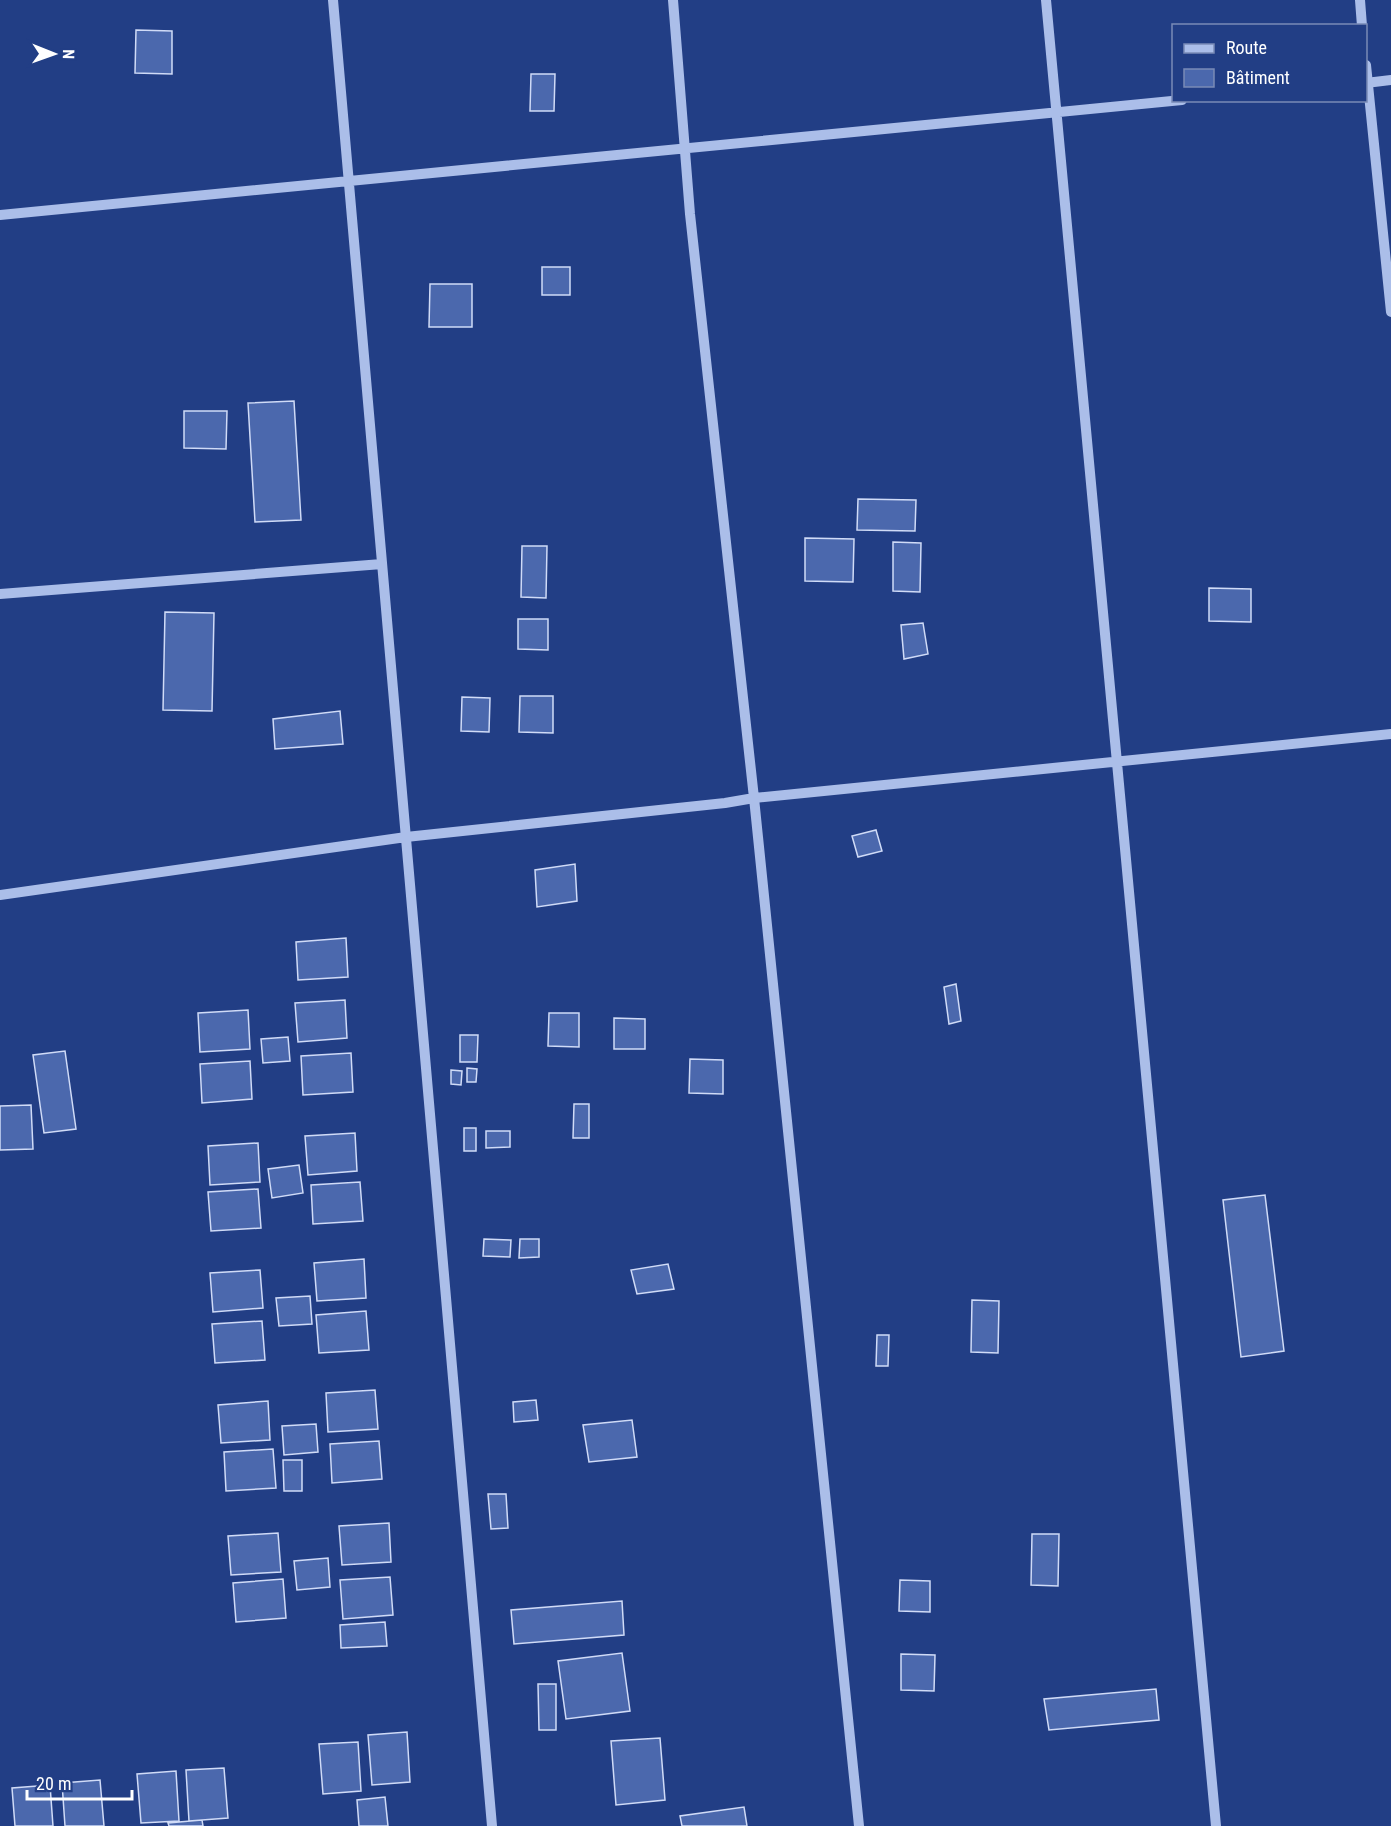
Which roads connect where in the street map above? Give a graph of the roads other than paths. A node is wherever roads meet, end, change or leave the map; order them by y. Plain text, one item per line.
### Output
1 (333, 0) edge
2 (673, 0) edge
3 (1046, 0) edge
4 (1360, 0) edge
5 (1362, 24) edge
6 (1391, 80) edge
7 (1367, 83) edge
8 (1367, 92) edge
9 (1172, 101) edge
10 (1056, 113) junction
11 (685, 149) junction
12 (349, 181) junction
13 (0, 215) edge
14 (1391, 312) edge
15 (382, 564) junction
16 (0, 594) edge
17 (1391, 734) edge
18 (1116, 761) junction
19 (754, 798) junction
20 (406, 837) junction
21 (0, 896) edge
22 (492, 1826) edge
23 (859, 1826) edge
24 (1216, 1826) edge

1 - 12 street
2 - 11 street
3 - 10 street
4 - 5 street
6 - 7 street
8 - 14 street
9 - 10 street
10 - 11 street
10 - 18 street
11 - 12 street
11 - 19 street
12 - 13 street
12 - 15 street
15 - 16 street
15 - 20 street
17 - 18 street
18 - 19 street
18 - 24 street
19 - 20 street
19 - 23 street
20 - 21 street
20 - 22 street

